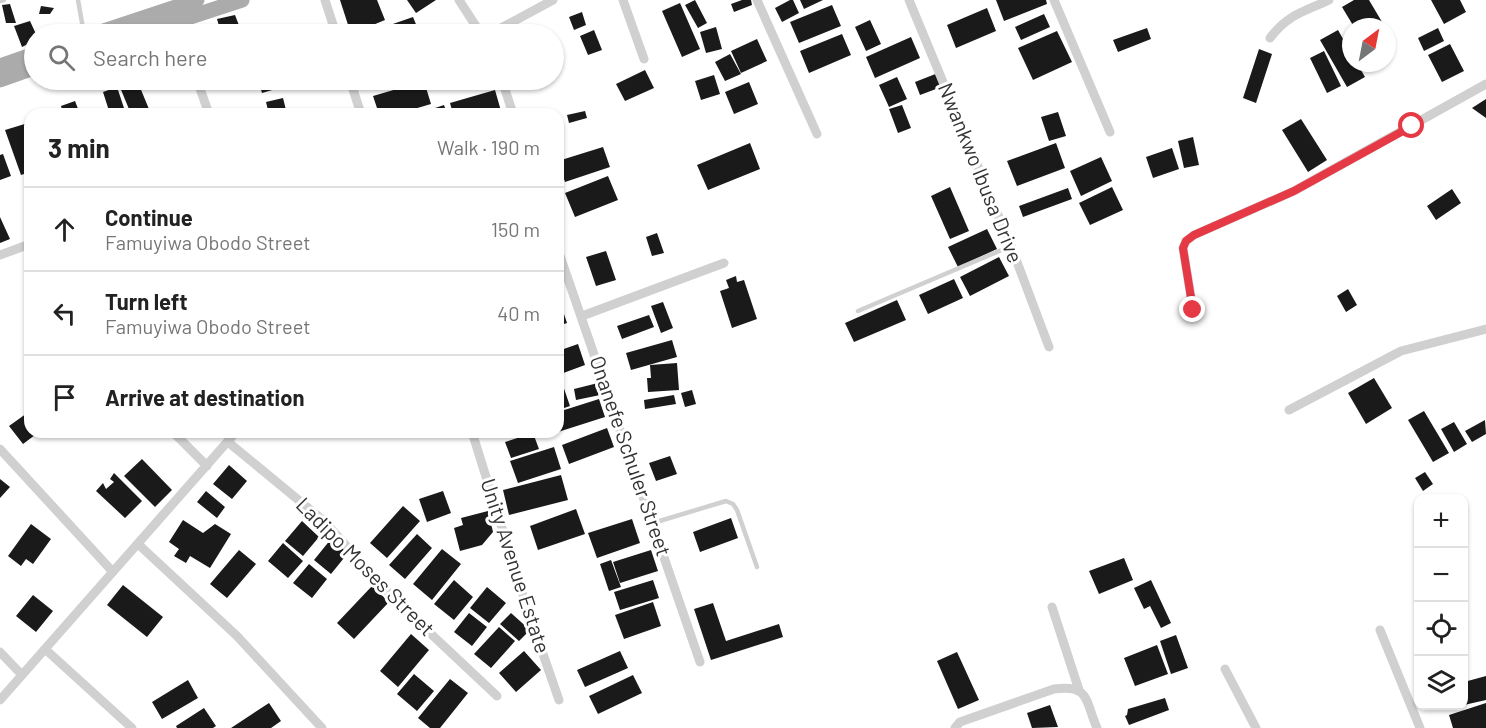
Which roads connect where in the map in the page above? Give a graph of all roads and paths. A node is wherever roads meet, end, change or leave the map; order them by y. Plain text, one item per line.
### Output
1 (197, 0) edge
2 (242, 0) edge
3 (325, 0) edge
4 (459, 0) edge
5 (553, 0) edge
6 (623, 0) edge
7 (757, 0) edge
8 (909, 0) edge
9 (1054, 0) edge
10 (1329, 0) edge
11 (77, 1) edge
12 (82, 24) edge
13 (124, 24) edge
14 (189, 24) edge
15 (333, 24) edge
16 (474, 24) edge
17 (509, 24) edge
18 (1270, 38) dead end
19 (24, 58) edge
20 (644, 59) dead end
21 (0, 66) edge
22 (24, 72) edge
23 (0, 80) edge
24 (1486, 84) edge
25 (201, 90) edge
26 (353, 90) edge
27 (505, 90) edge
28 (207, 108) edge
29 (359, 108) edge
30 (511, 108) edge
31 (1110, 132) dead end
32 (817, 134) dead end
33 (24, 246) edge
34 (1011, 246) junction
35 (0, 255) edge
36 (724, 263) dead end
37 (564, 266) edge
38 (1193, 310) dead end
39 (858, 311) dead end
40 (582, 316) junction
41 (1486, 328) edge
42 (1049, 347) dead end
43 (1289, 410) dead end
44 (179, 438) edge
45 (231, 438) edge
46 (474, 438) edge
47 (228, 442) junction
48 (0, 449) edge
49 (207, 466) junction
50 (653, 523) junction
51 (138, 544) junction
52 (757, 567) dead end
53 (113, 572) junction
54 (1052, 608) dead end
55 (1380, 630) dead end
56 (45, 649) junction
57 (0, 652) edge
58 (700, 662) dead end
59 (1225, 669) dead end
60 (22, 675) junction
61 (1079, 690) junction
62 (497, 696) dead end
63 (0, 700) edge
64 (559, 700) dead end
65 (132, 728) edge
66 (322, 728) edge
67 (955, 728) edge
68 (1097, 728) edge
69 (1256, 728) edge
70 (1420, 728) edge

1 - 13 main road
2 - 14 main road
3 - 15 street
4 - 16 street
5 - 17 street
6 - 20 street
7 - 32 street
8 - 34 street, Nwankwo Ibusa Drive
9 - 31 street
10 - 18 street
11 - 12 lane
19 - 21 main road
22 - 23 main road
24 - 38 street
25 - 28 street
26 - 29 street
27 - 30 street
33 - 35 street
34 - 39 lane
34 - 42 street, Nwankwo Ibusa Drive
36 - 40 street
37 - 40 street, Onanefe Schuler Street
40 - 50 street, Onanefe Schuler Street
41 - 43 street
44 - 49 street
45 - 47 street
46 - 64 street, Unity Avenue Estate
47 - 49 street
47 - 62 street, Ladipo Moses Street
48 - 53 street
49 - 51 street
50 - 52 lane
50 - 58 street, Onanefe Schuler Street
51 - 53 street
51 - 66 street
53 - 56 street
54 - 61 street
55 - 70 street
56 - 60 street
56 - 65 street
57 - 60 street
59 - 69 street
60 - 63 street
61 - 67 street
61 - 68 street

